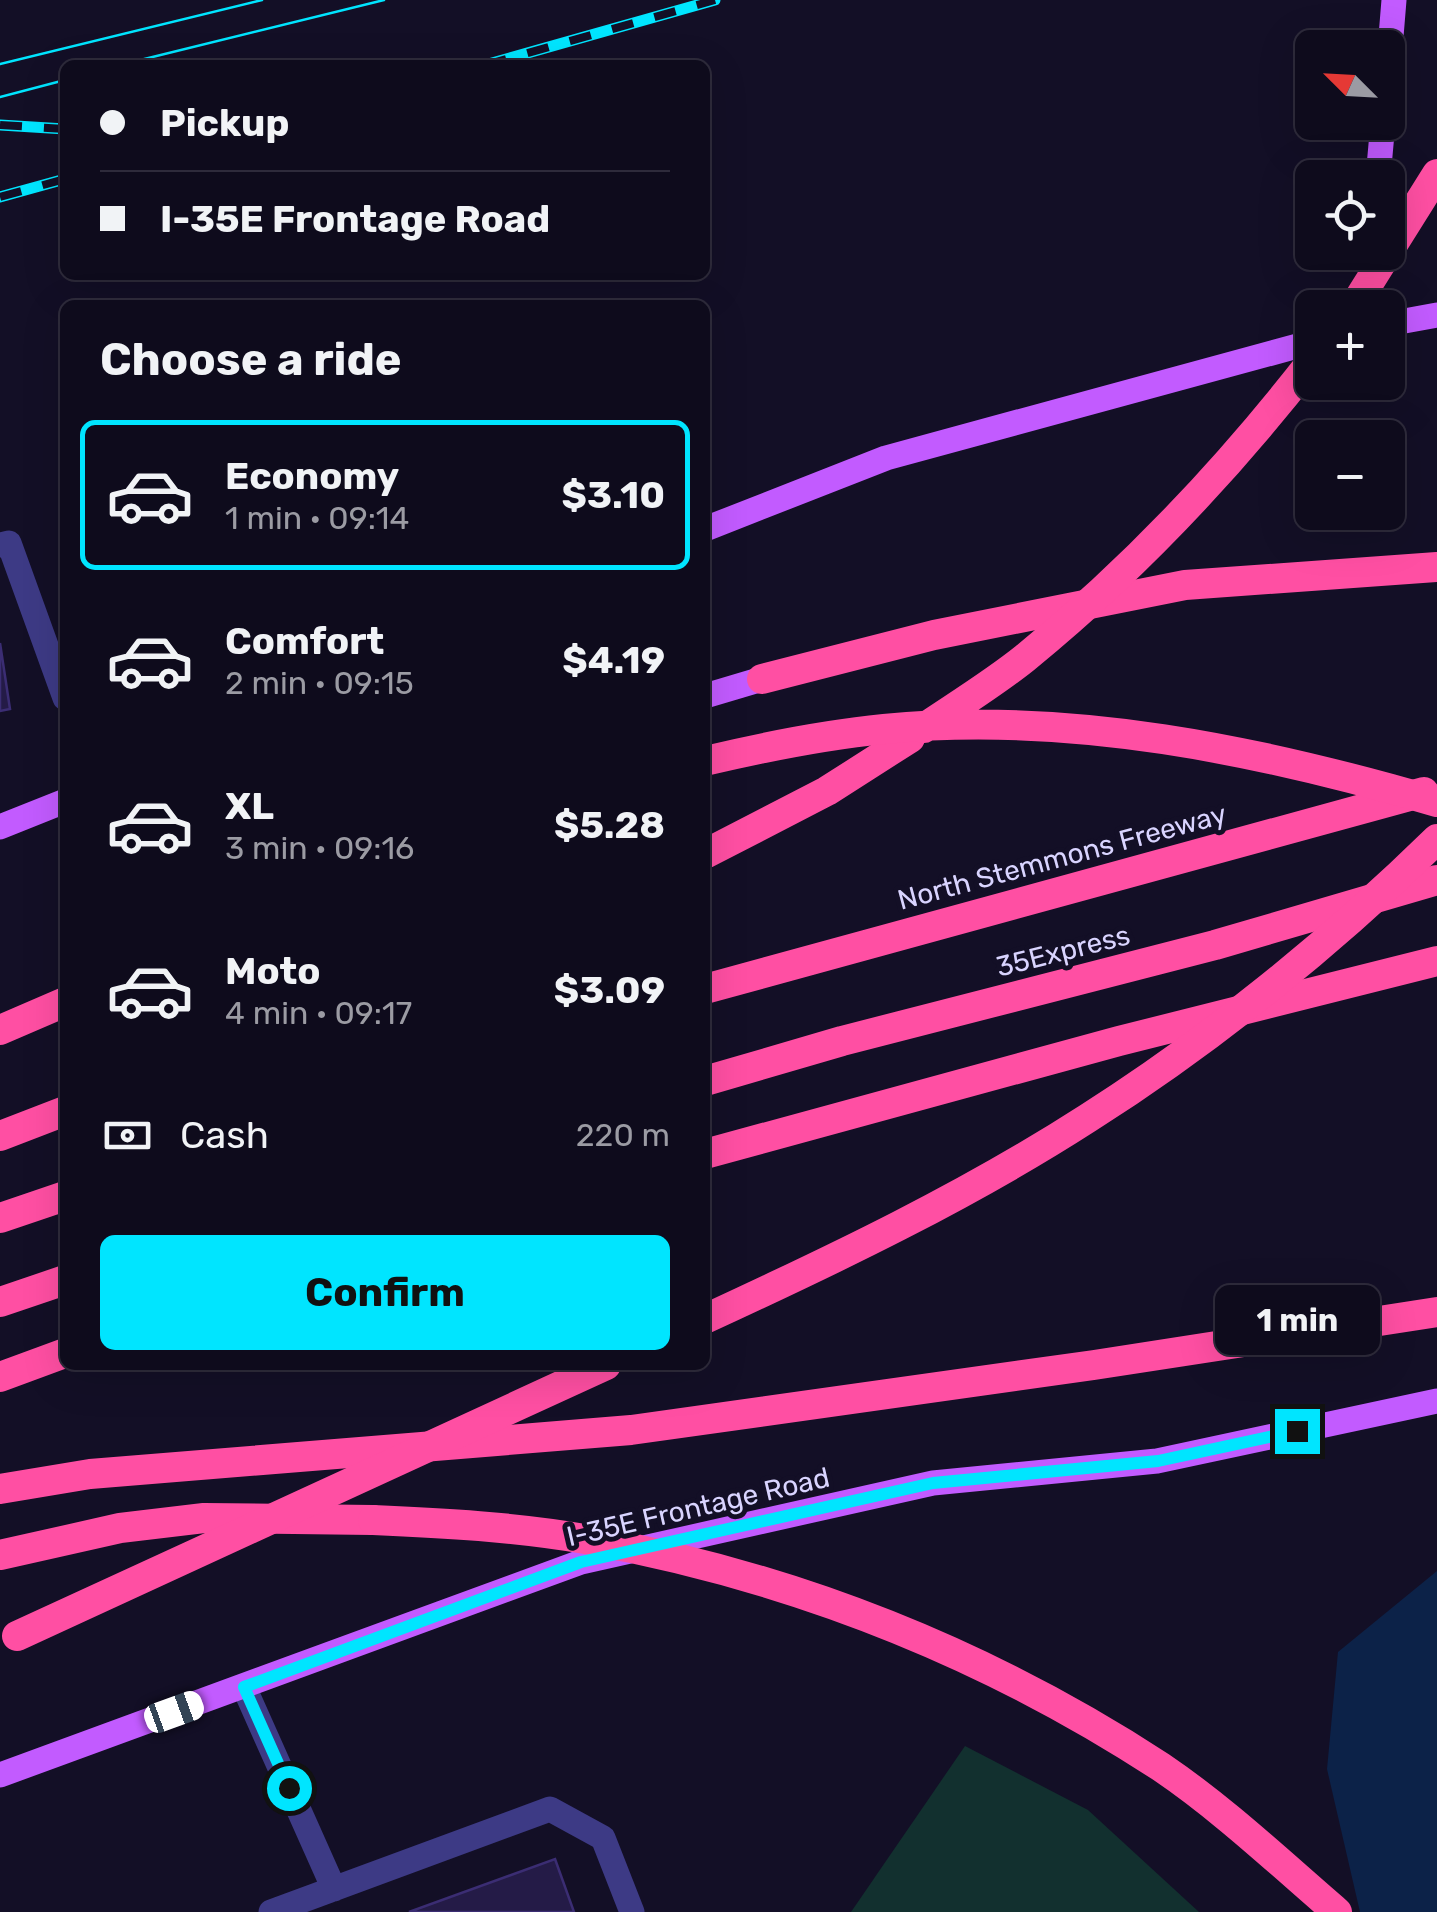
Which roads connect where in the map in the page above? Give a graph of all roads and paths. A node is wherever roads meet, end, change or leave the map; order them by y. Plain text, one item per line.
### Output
1 (1394, 0) edge
2 (1392, 30) edge
3 (1437, 174) edge
4 (1364, 290) edge
5 (1437, 315) edge
6 (1405, 321) edge
7 (1295, 347) edge
8 (1295, 383) edge
9 (710, 526) edge
10 (0, 545) edge
11 (1437, 567) edge
12 (762, 679) joint
13 (60, 684) edge
14 (710, 695) edge
15 (710, 760) edge
16 (1437, 788) edge
17 (60, 802) edge
18 (1437, 802) edge
19 (0, 827) edge
20 (1437, 838) edge
21 (710, 851) edge
22 (1437, 880) edge
23 (1437, 961) edge
24 (710, 989) edge
25 (60, 1004) edge
26 (0, 1030) edge
27 (710, 1080) edge
28 (60, 1113) edge
29 (0, 1136) edge
30 (710, 1153) edge
31 (60, 1198) edge
32 (0, 1218) edge
33 (60, 1282) edge
34 (0, 1302) edge
35 (1437, 1312) edge
36 (710, 1317) edge
37 (60, 1355) edge
38 (595, 1370) edge
39 (0, 1377) edge
40 (1437, 1401) edge
41 (0, 1489) edge
42 (0, 1554) edge
43 (8, 1640) edge
44 (244, 1687) junction
45 (0, 1775) edge
46 (334, 1889) junction
47 (271, 1912) edge
48 (632, 1912) edge
49 (1337, 1912) edge

1 - 2 main road
3 - 4 highway, bridge
5 - 6 main road
7 - 9 main road
8 - 21 highway, bridge
10 - 13 lane
11 - 12 highway
12 - 14 main road
15 - 18 highway, bridge
16 - 24 highway, North Stemmons Freeway
17 - 19 main road
20 - 36 highway, bridge
22 - 27 highway, 35Express
23 - 30 highway
25 - 26 highway
28 - 29 highway
31 - 32 highway
33 - 34 highway
35 - 41 highway
37 - 39 highway
38 - 43 highway, bridge
40 - 44 main road, I-35E Frontage Road
42 - 49 highway, bridge
44 - 45 main road, I-35E Frontage Road
44 - 46 lane
46 - 47 lane
46 - 48 lane

